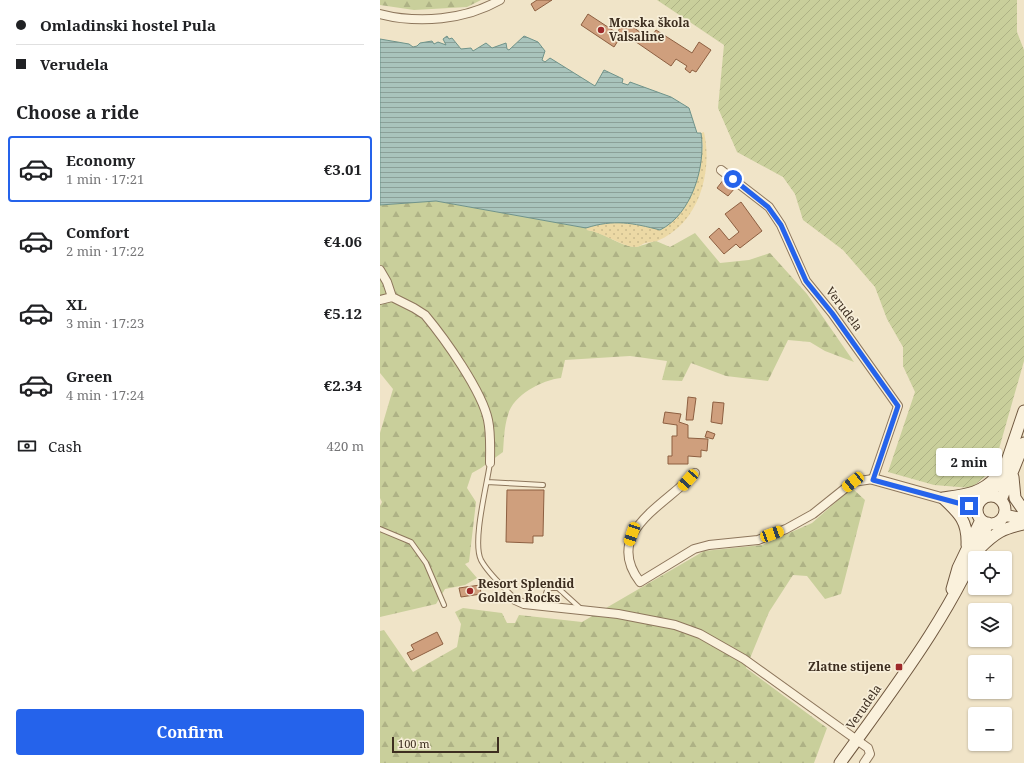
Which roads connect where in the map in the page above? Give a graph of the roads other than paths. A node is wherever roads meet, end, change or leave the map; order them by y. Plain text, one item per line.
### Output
1 (500, 0) edge
2 (380, 14) edge
3 (721, 170) dead end
4 (380, 270) edge
5 (392, 297) junction
6 (380, 300) edge
7 (1024, 411) edge
8 (1024, 443) edge
9 (490, 463) joint
10 (1010, 466) junction
11 (695, 473) dead end
12 (873, 480) junction
13 (487, 482) junction
14 (543, 485) dead end
15 (990, 496) junction
16 (943, 498) junction
17 (1001, 500) junction
18 (977, 508) junction
19 (1024, 511) edge
20 (1004, 515) junction
21 (1024, 519) edge
22 (984, 522) junction
23 (1024, 524) edge
24 (380, 529) edge
25 (972, 549) junction
26 (515, 600) joint
27 (444, 605) dead end
28 (547, 607) junction
29 (582, 610) junction
30 (857, 739) junction
31 (840, 763) edge
32 (864, 763) edge

1 - 2 street
3 - 12 street, Verudela
4 - 5 street
5 - 6 street
5 - 9 street
7 - 10 main road
8 - 10 main road
9 - 13 lane
10 - 15 main road
10 - 16 main road
10 - 17 main road
10 - 19 main road
11 - 12 street
12 - 16 street
13 - 14 lane
13 - 26 lane
15 - 17 main road
15 - 18 main road
16 - 18 street
16 - 25 main road
17 - 20 main road
18 - 22 main road
20 - 21 main road
20 - 22 main road
22 - 25 main road, Verudela
23 - 25 main road
24 - 27 lane
25 - 30 main road, Verudela
26 - 28 street
28 - 29 street
28 - 29 lane
29 - 30 street
30 - 31 main road, Verudela
30 - 32 street

